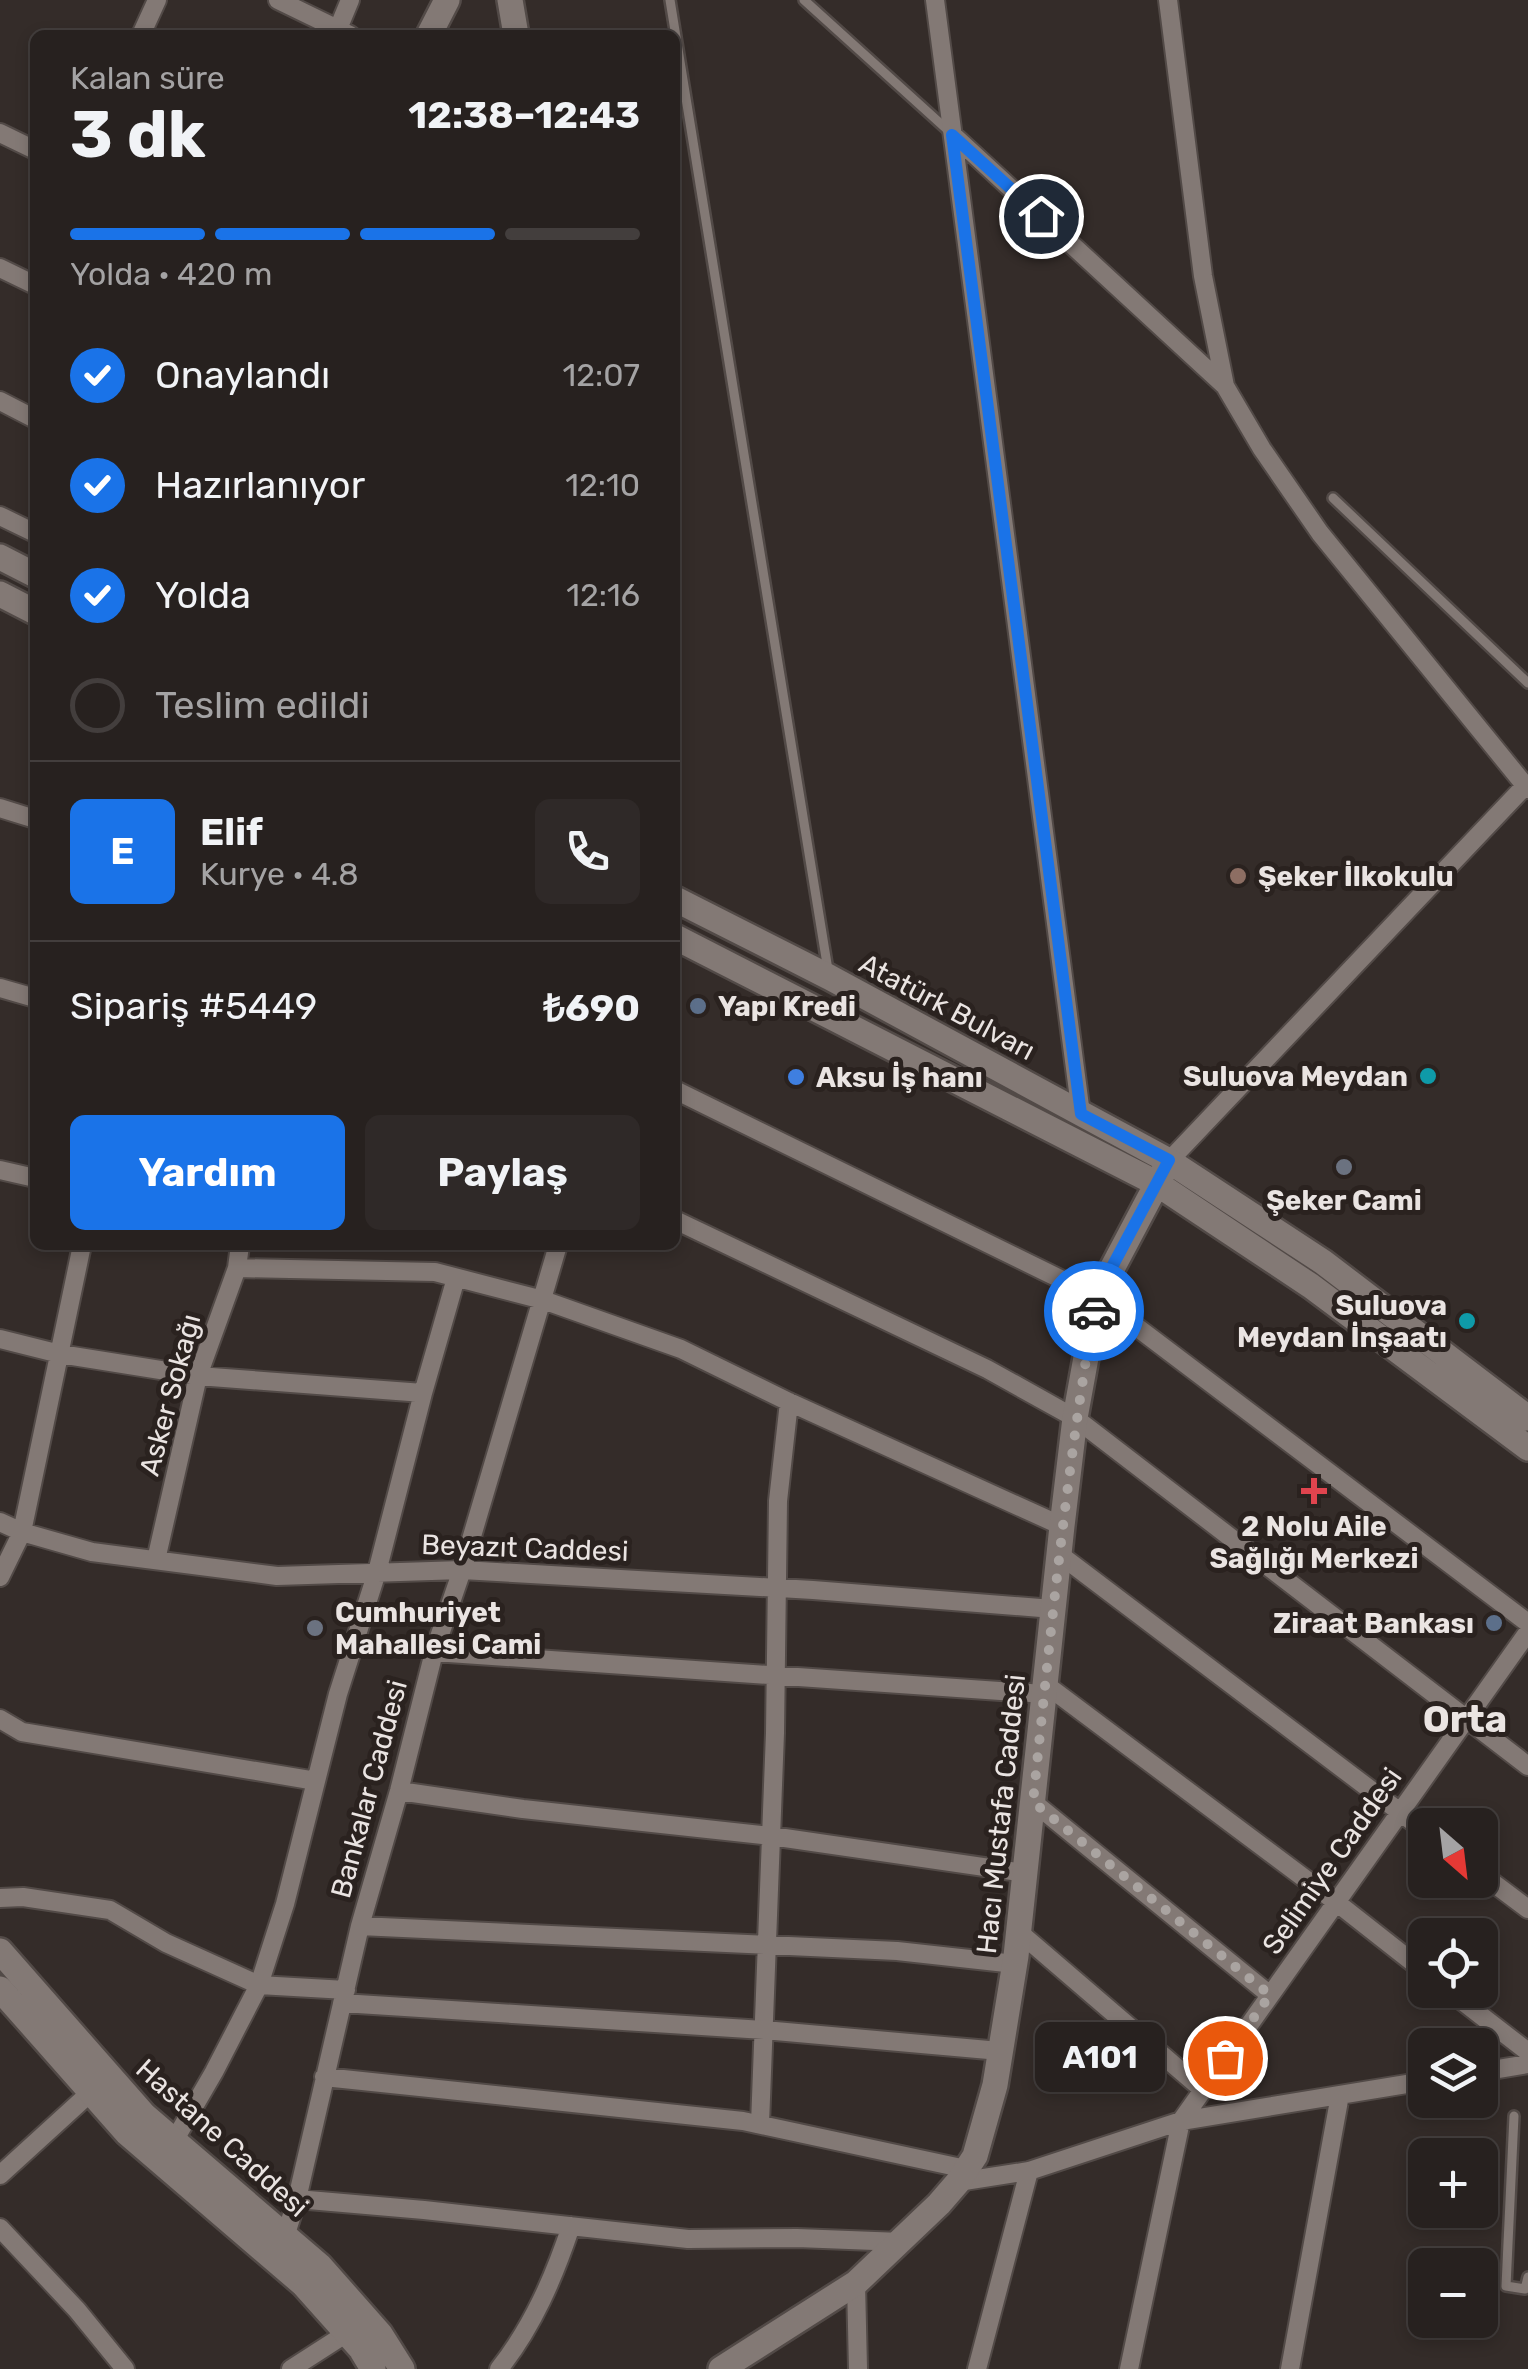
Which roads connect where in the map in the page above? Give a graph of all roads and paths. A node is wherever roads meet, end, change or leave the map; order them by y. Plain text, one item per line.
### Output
1 (157, 0) edge
2 (278, 0) edge
3 (350, 0) edge
4 (446, 0) edge
5 (510, 0) edge
6 (670, 0) edge
7 (804, 0) edge
8 (935, 0) edge
9 (1168, 0) edge
10 (143, 30) edge
11 (340, 30) edge
12 (344, 30) edge
13 (431, 30) edge
14 (515, 30) edge
15 (675, 30) edge
16 (680, 61) edge
17 (0, 133) edge
18 (952, 135) junction
19 (30, 148) edge
20 (0, 268) edge
21 (30, 283) edge
22 (1225, 386) junction
23 (0, 401) edge
24 (30, 416) edge
25 (1333, 498) dead end
26 (0, 516) edge
27 (30, 531) edge
28 (0, 558) edge
29 (30, 573) edge
30 (0, 594) edge
31 (30, 609) edge
32 (1528, 683) edge
33 (1526, 788) edge
34 (0, 808) edge
35 (30, 817) edge
36 (680, 902) edge
37 (680, 939) edge
38 (829, 977) junction
39 (0, 988) edge
40 (30, 997) edge
41 (680, 1092) edge
42 (1081, 1114) junction
43 (1169, 1160) junction
44 (0, 1170) edge
45 (30, 1177) edge
46 (1156, 1183) junction
47 (680, 1222) edge
48 (81, 1250) edge
49 (239, 1250) edge
50 (557, 1250) edge
51 (237, 1268) junction
52 (456, 1278) junction
53 (1096, 1297) junction
54 (543, 1300) junction
55 (0, 1339) edge
56 (60, 1354) junction
57 (198, 1376) junction
58 (423, 1393) junction
59 (789, 1402) junction
60 (1076, 1418) junction
61 (1528, 1418) edge
62 (1528, 1448) edge
63 (0, 1522) edge
64 (1062, 1526) junction
65 (22, 1532) junction
66 (1059, 1554) junction
67 (156, 1560) junction
68 (462, 1570) junction
69 (377, 1572) junction
70 (0, 1576) edge
71 (778, 1588) junction
72 (1053, 1609) junction
73 (1528, 1623) edge
74 (1528, 1632) edge
75 (434, 1652) junction
76 (776, 1675) junction
77 (1045, 1689) junction
78 (0, 1719) edge
79 (1466, 1719) junction
80 (1528, 1766) edge
81 (316, 1781) junction
82 (400, 1791) junction
83 (1033, 1802) junction
84 (1400, 1812) junction
85 (1408, 1818) edge
86 (771, 1836) junction
87 (1025, 1873) junction
88 (1498, 1886) edge
89 (0, 1898) edge
90 (1336, 1902) junction
91 (1528, 1909) edge
92 (360, 1926) junction
93 (1019, 1932) junction
94 (766, 1944) junction
95 (0, 1952) edge
96 (1408, 1959) edge
97 (1015, 1964) junction
98 (259, 1985) junction
99 (2, 1995) edge
100 (1270, 1995) junction
101 (344, 1997) junction
102 (1471, 2008) edge
103 (764, 2030) junction
104 (1000, 2052) junction
105 (1528, 2052) edge
106 (1528, 2064) edge
107 (1498, 2069) edge
108 (324, 2078) junction
109 (1408, 2085) edge
110 (1203, 2090) junction
111 (92, 2092) junction
112 (1340, 2095) junction
113 (1514, 2116) dead end
114 (1180, 2120) junction
115 (760, 2124) junction
116 (174, 2141) junction
117 (1029, 2171) junction
118 (0, 2175) edge
119 (962, 2175) junction
120 (297, 2199) junction
121 (571, 2226) junction
122 (0, 2228) edge
123 (285, 2237) junction
124 (901, 2242) junction
125 (1528, 2278) edge
126 (856, 2283) junction
127 (347, 2333) junction
128 (125, 2369) edge
129 (291, 2369) edge
130 (373, 2369) edge
131 (402, 2369) edge
132 (498, 2369) edge
133 (721, 2369) edge
134 (858, 2369) edge
135 (977, 2369) edge
136 (1129, 2369) edge
137 (1290, 2369) edge

1 - 10 street
2 - 11 street
3 - 12 street
4 - 13 street
5 - 14 street
6 - 15 lane
7 - 18 lane
8 - 18 street
9 - 22 street
16 - 38 lane
17 - 19 street
18 - 22 street
18 - 42 street
20 - 21 street
22 - 33 street
23 - 24 street
25 - 32 lane
26 - 27 street
28 - 29 street
30 - 31 street
33 - 43 street
34 - 35 street
36 - 38 street, Atatürk Bulvarı
37 - 46 street
38 - 42 street, Atatürk Bulvarı
39 - 40 street
41 - 53 street
42 - 43 street, Atatürk Bulvarı
43 - 46 street, Hacı Mustafa Caddesi
43 - 61 street, Atatürk Bulvarı
44 - 45 street
46 - 53 street, Hacı Mustafa Caddesi
46 - 62 street
47 - 60 street
48 - 56 street
49 - 51 street, Asker Sokağı
50 - 54 street, Bankalar Caddesi
51 - 52 street
51 - 57 street, Asker Sokağı
52 - 54 street
52 - 58 street
53 - 60 street, Hacı Mustafa Caddesi
53 - 73 street
54 - 59 street
54 - 68 street, Bankalar Caddesi
55 - 56 street
56 - 57 street
56 - 65 street
57 - 58 street
57 - 67 street, Asker Sokağı
58 - 69 street
59 - 64 street
59 - 71 street
60 - 64 street, Hacı Mustafa Caddesi
60 - 79 street
63 - 65 street, Beyazıt Caddesi
64 - 66 street, Hacı Mustafa Caddesi
65 - 67 street, Beyazıt Caddesi
65 - 70 street
66 - 72 street, Hacı Mustafa Caddesi
66 - 84 street
67 - 69 street, Beyazıt Caddesi
68 - 69 street, Beyazıt Caddesi
68 - 71 street, Beyazıt Caddesi
68 - 75 street, Bankalar Caddesi
69 - 81 street
71 - 72 street, Beyazıt Caddesi
71 - 76 street
72 - 77 street, Hacı Mustafa Caddesi
74 - 79 street, Selimiye Caddesi
75 - 76 street
75 - 82 street, Bankalar Caddesi
76 - 77 street
76 - 86 street
77 - 83 street, Hacı Mustafa Caddesi
77 - 90 street
78 - 81 street
79 - 80 street
79 - 84 street, Selimiye Caddesi
81 - 98 street
82 - 86 street
82 - 92 street, Bankalar Caddesi
83 - 87 street, Hacı Mustafa Caddesi
83 - 100 street
84 - 85 street
84 - 90 street, Selimiye Caddesi
86 - 87 street
86 - 94 street
87 - 93 street, Hacı Mustafa Caddesi
88 - 91 street
89 - 98 street
90 - 96 street
90 - 100 street, Selimiye Caddesi
92 - 94 street
92 - 101 street, Bankalar Caddesi
93 - 97 street, Hacı Mustafa Caddesi
93 - 110 street
94 - 97 street
94 - 103 street
95 - 116 street, Hastane Caddesi
97 - 104 street, Hacı Mustafa Caddesi
98 - 101 street
98 - 116 street
99 - 111 street, Hastane Caddesi
100 - 110 street, Selimiye Caddesi
101 - 103 street
101 - 108 street, Bankalar Caddesi
102 - 105 street
103 - 104 street
103 - 115 street
104 - 119 street, Hacı Mustafa Caddesi
106 - 107 street
108 - 115 street
108 - 120 street, Bankalar Caddesi
109 - 112 street
110 - 114 street, Selimiye Caddesi
111 - 118 street
111 - 127 street, Hastane Caddesi
112 - 114 street
112 - 137 street
113 - 125 lane
114 - 117 street
114 - 136 street
115 - 119 street
116 - 123 street, Hastane Caddesi
117 - 119 street
117 - 135 street
119 - 124 street, Hacı Mustafa Caddesi
120 - 121 street
120 - 123 street, Bankalar Caddesi
121 - 124 street
121 - 132 street
122 - 128 street
123 - 131 street, Hastane Caddesi
124 - 126 street, Hacı Mustafa Caddesi
126 - 133 street, Hacı Mustafa Caddesi
126 - 134 street
127 - 129 street
127 - 130 street, Hastane Caddesi

